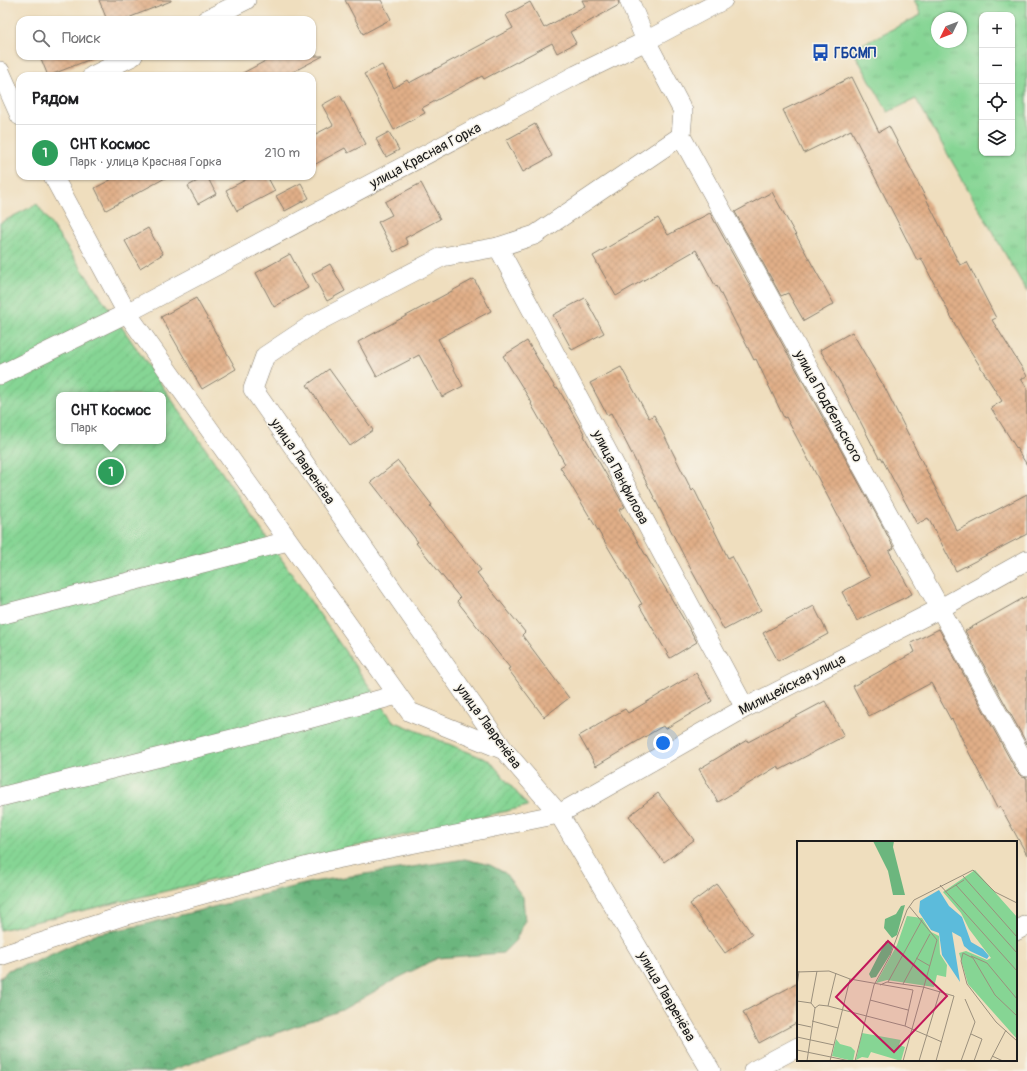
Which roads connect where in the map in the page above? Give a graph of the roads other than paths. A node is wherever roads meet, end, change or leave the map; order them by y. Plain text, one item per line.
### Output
1 (246, 0) edge
2 (629, 0) edge
3 (723, 0) edge
4 (214, 16) edge
5 (646, 41) junction
6 (125, 60) edge
7 (0, 72) edge
8 (100, 72) edge
9 (16, 107) edge
10 (681, 136) junction
11 (55, 180) edge
12 (498, 247) junction
13 (127, 313) junction
14 (0, 375) edge
15 (288, 541) junction
16 (1027, 560) edge
17 (940, 608) junction
18 (0, 615) edge
19 (397, 694) junction
20 (744, 708) junction
21 (504, 750) junction
22 (1027, 767) edge
23 (0, 797) edge
24 (560, 814) junction
25 (1027, 925) edge
26 (1017, 930) edge
27 (0, 956) edge
28 (797, 1048) edge
29 (711, 1071) edge
30 (753, 1071) edge

1 - 4 street
2 - 5 street
3 - 5 street, улица Красная Горка
5 - 10 street
5 - 13 street, улица Красная Горка
6 - 8 street
7 - 9 street
10 - 12 street
10 - 17 street, улица Подбельского
11 - 13 street
12 - 20 street, улица Панфилова
12 - 21 street, улица Лавренёва
13 - 14 street, улица Красная Горка
13 - 15 street
15 - 18 street
15 - 19 street
16 - 17 street, Милицейская улица
17 - 20 street, Милицейская улица
17 - 22 street, улица Подбельского
19 - 21 street
19 - 23 street
20 - 24 street, Милицейская улица
21 - 24 street, улица Лавренёва
24 - 27 street, Милицейская улица
24 - 29 street, улица Лавренёва
25 - 26 street
28 - 30 street

